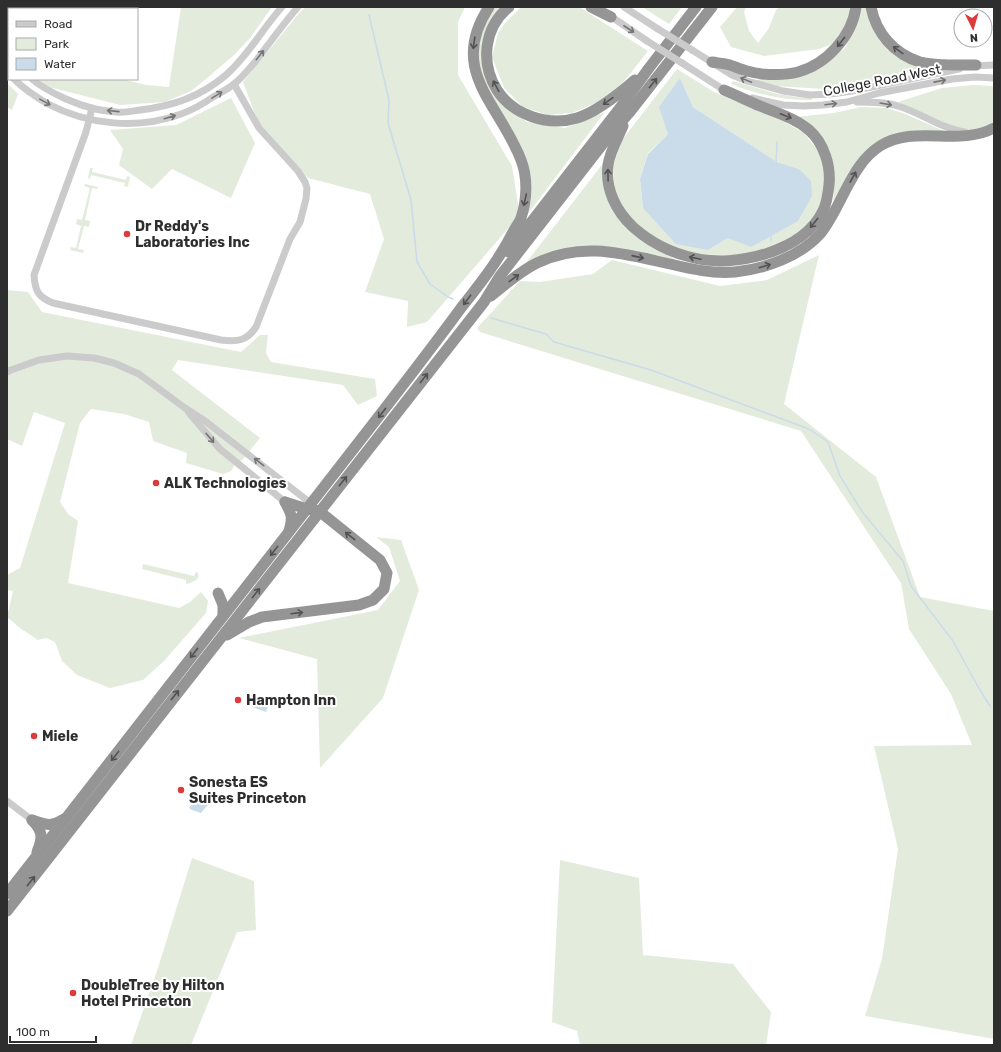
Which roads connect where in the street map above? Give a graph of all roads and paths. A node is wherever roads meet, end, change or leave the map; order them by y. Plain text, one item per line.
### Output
1 (282, 7) edge
2 (298, 7) edge
3 (489, 7) edge
4 (508, 7) edge
5 (591, 7) edge
6 (597, 7) edge
7 (624, 7) edge
8 (696, 7) edge
9 (712, 7) edge
10 (856, 7) edge
11 (871, 7) edge
12 (483, 13) edge
13 (611, 17) junction
14 (712, 62) junction
15 (976, 65) junction
16 (994, 65) edge
17 (648, 68) junction
18 (994, 78) edge
19 (15, 80) edge
20 (33, 80) edge
21 (234, 84) junction
22 (724, 90) junction
23 (847, 102) junction
24 (92, 108) junction
25 (629, 114) junction
26 (89, 120) junction
27 (993, 128) edge
28 (491, 269) junction
29 (484, 302) junction
30 (7, 372) edge
31 (185, 408) junction
32 (285, 502) junction
33 (309, 506) junction
34 (319, 511) junction
35 (289, 531) junction
36 (242, 592) junction
37 (223, 616) junction
38 (222, 638) junction
39 (7, 801) edge
40 (67, 818) junction
41 (32, 820) junction
42 (35, 858) junction
43 (7, 894) edge
44 (7, 911) edge

1 -> 24 street
21 -> 2 street
3 - 12 highway
17 -> 4 highway
5 - 13 highway
6 - 13 street, College Road West
7 - 14 street, College Road West, bridge
8 - 17 highway
25 -> 9 highway
10 -> 14 highway
15 -> 11 highway
12 -> 28 highway
13 -> 22 street, College Road West, bridge
15 -> 14 street, College Road West
15 - 16 street, College Road West
17 - 28 highway
23 -> 18 street, College Road West
19 -> 26 street
20 - 24 street
26 -> 21 street
21 - 26 street
22 -> 23 street, College Road West
22 -> 25 highway
23 -> 27 street
24 - 26 street
25 - 29 highway
29 -> 27 highway
28 -> 33 highway
34 -> 29 highway
30 - 31 street
31 -> 32 street
33 -> 31 street
32 - 33 highway
32 - 35 highway
33 - 34 highway
33 - 35 highway
38 -> 34 highway
38 -> 34 highway
35 -> 36 highway
36 - 37 highway
36 - 37 highway
37 -> 40 highway
44 -> 38 highway
39 - 41 street
40 - 41 highway
40 - 42 highway
41 - 42 highway
42 - 43 highway

